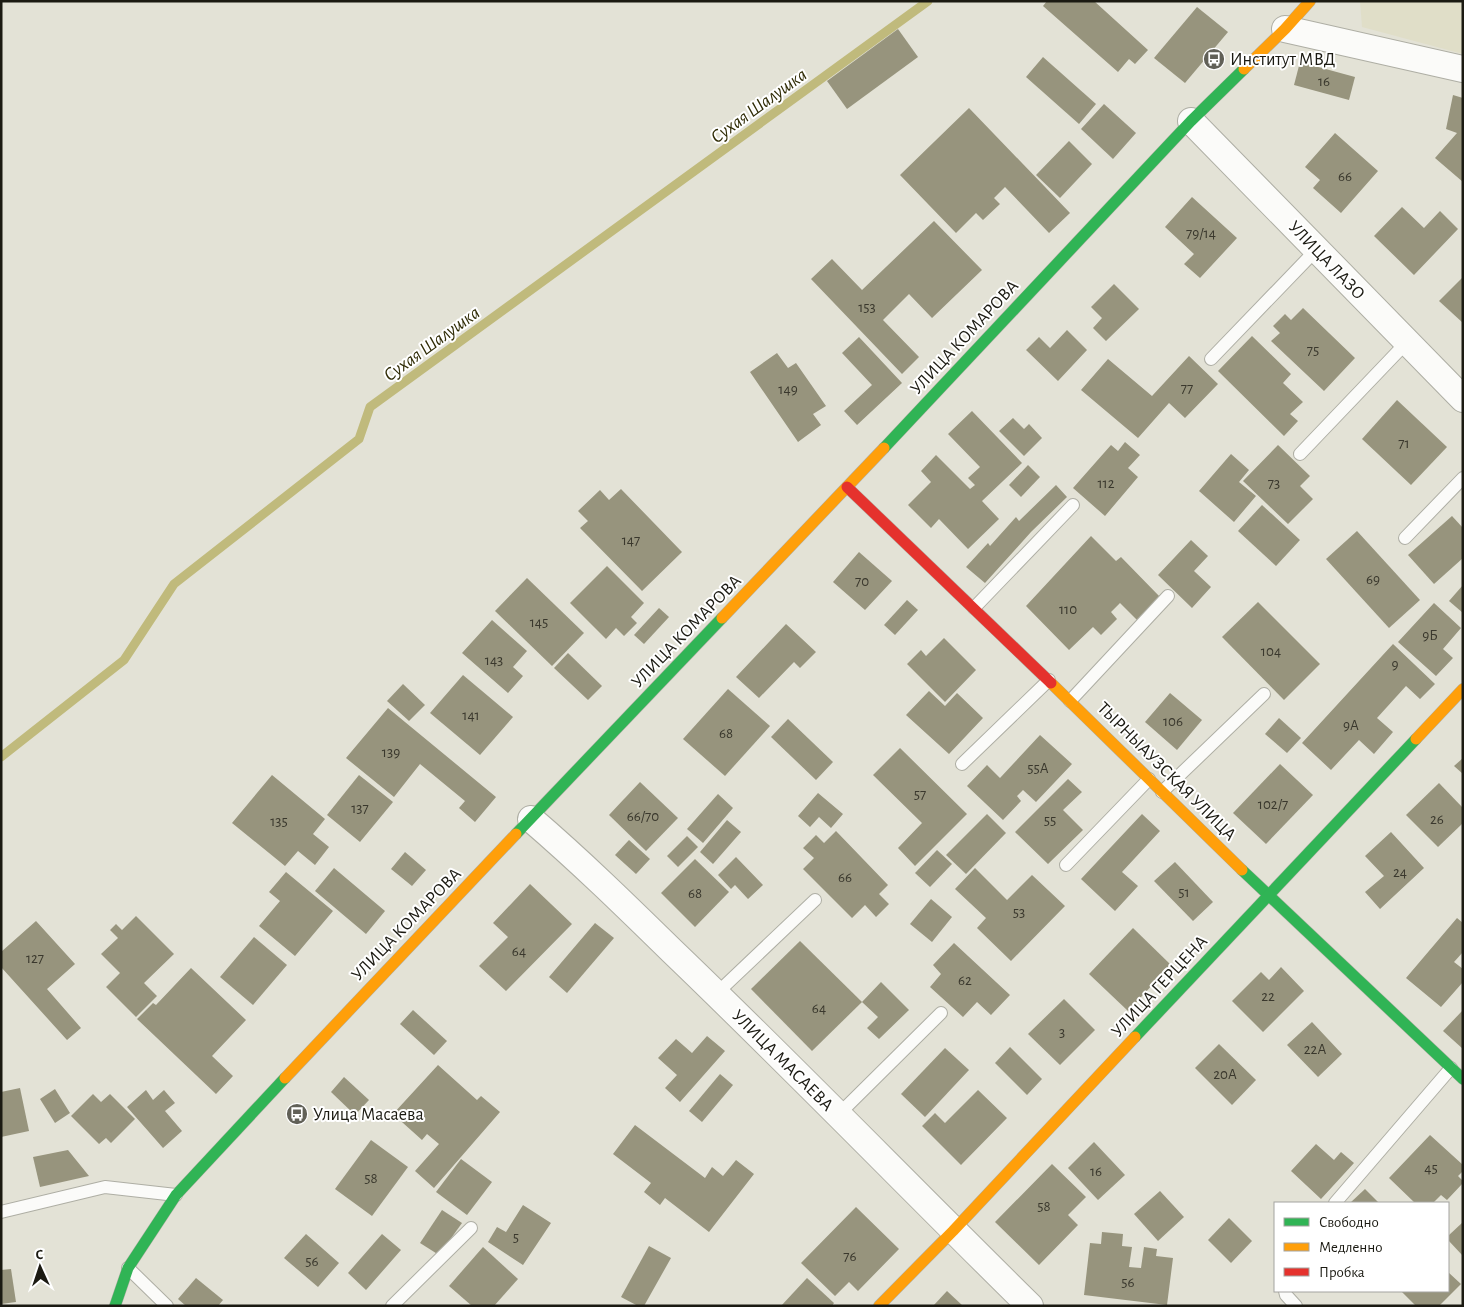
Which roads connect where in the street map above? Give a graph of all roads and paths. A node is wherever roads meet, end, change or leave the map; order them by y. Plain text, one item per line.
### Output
1 (1310, 1) edge
2 (1285, 29) junction
3 (1463, 69) edge
4 (1191, 121) junction
5 (1317, 249) junction
6 (1407, 342) junction
7 (1211, 359) dead end
8 (1463, 399) edge
9 (1300, 454) dead end
10 (1463, 478) edge
11 (848, 487) junction
12 (1073, 505) dead end
13 (1405, 538) dead end
14 (1168, 596) dead end
15 (974, 608) junction
16 (1049, 680) junction
17 (1463, 689) edge
18 (1264, 694) dead end
19 (1070, 701) junction
20 (962, 764) dead end
21 (1149, 779) junction
22 (1162, 792) junction
23 (531, 819) junction
24 (1066, 864) dead end
25 (1269, 896) junction
26 (815, 900) dead end
27 (716, 994) junction
28 (941, 1013) dead end
29 (1451, 1068) junction
30 (1463, 1079) edge
31 (838, 1116) junction
32 (176, 1195) junction
33 (1336, 1202) edge
34 (1, 1212) edge
35 (471, 1228) dead end
36 (953, 1230) junction
37 (128, 1268) junction
38 (1285, 1292) edge
39 (115, 1306) edge
40 (167, 1306) edge
41 (392, 1306) edge
42 (879, 1306) edge
43 (1030, 1306) edge
44 (1296, 1306) edge

1 - 2 main road, УЛИЦА КОМАРОВА
2 - 3 street
2 - 4 main road, УЛИЦА КОМАРОВА
4 - 5 street, УЛИЦА ЛАЗО
4 - 11 main road, УЛИЦА КОМАРОВА
5 - 6 street, УЛИЦА ЛАЗО
5 - 7 lane
6 - 8 street, УЛИЦА ЛАЗО
6 - 9 lane
10 - 13 lane
11 - 15 main road, ТЫРНЫАУЗСКАЯ УЛИЦА
11 - 23 main road, УЛИЦА КОМАРОВА
12 - 15 lane
14 - 19 lane
15 - 16 main road, ТЫРНЫАУЗСКАЯ УЛИЦА
16 - 19 main road, ТЫРНЫАУЗСКАЯ УЛИЦА
16 - 20 lane
17 - 25 main road, УЛИЦА ГЕРЦЕНА
18 - 22 lane
19 - 21 main road, ТЫРНЫАУЗСКАЯ УЛИЦА
21 - 22 main road, ТЫРНЫАУЗСКАЯ УЛИЦА
21 - 24 lane
22 - 25 main road, ТЫРНЫАУЗСКАЯ УЛИЦА
23 - 27 street, УЛИЦА МАСАЕВА
23 - 32 main road, УЛИЦА КОМАРОВА
25 - 29 main road, ТЫРНЫАУЗСКАЯ УЛИЦА
25 - 36 main road, УЛИЦА ГЕРЦЕНА
26 - 27 lane
27 - 31 street, УЛИЦА МАСАЕВА
28 - 31 lane
29 - 30 main road, ТЫРНЫАУЗСКАЯ УЛИЦА
29 - 33 lane
31 - 36 street, УЛИЦА МАСАЕВА
32 - 34 lane
32 - 37 main road, УЛИЦА КОМАРОВА
35 - 41 lane
36 - 42 main road, УЛИЦА ГЕРЦЕНА
36 - 43 street, УЛИЦА МАСАЕВА
37 - 39 main road, УЛИЦА КОМАРОВА
37 - 40 lane
38 - 44 lane

